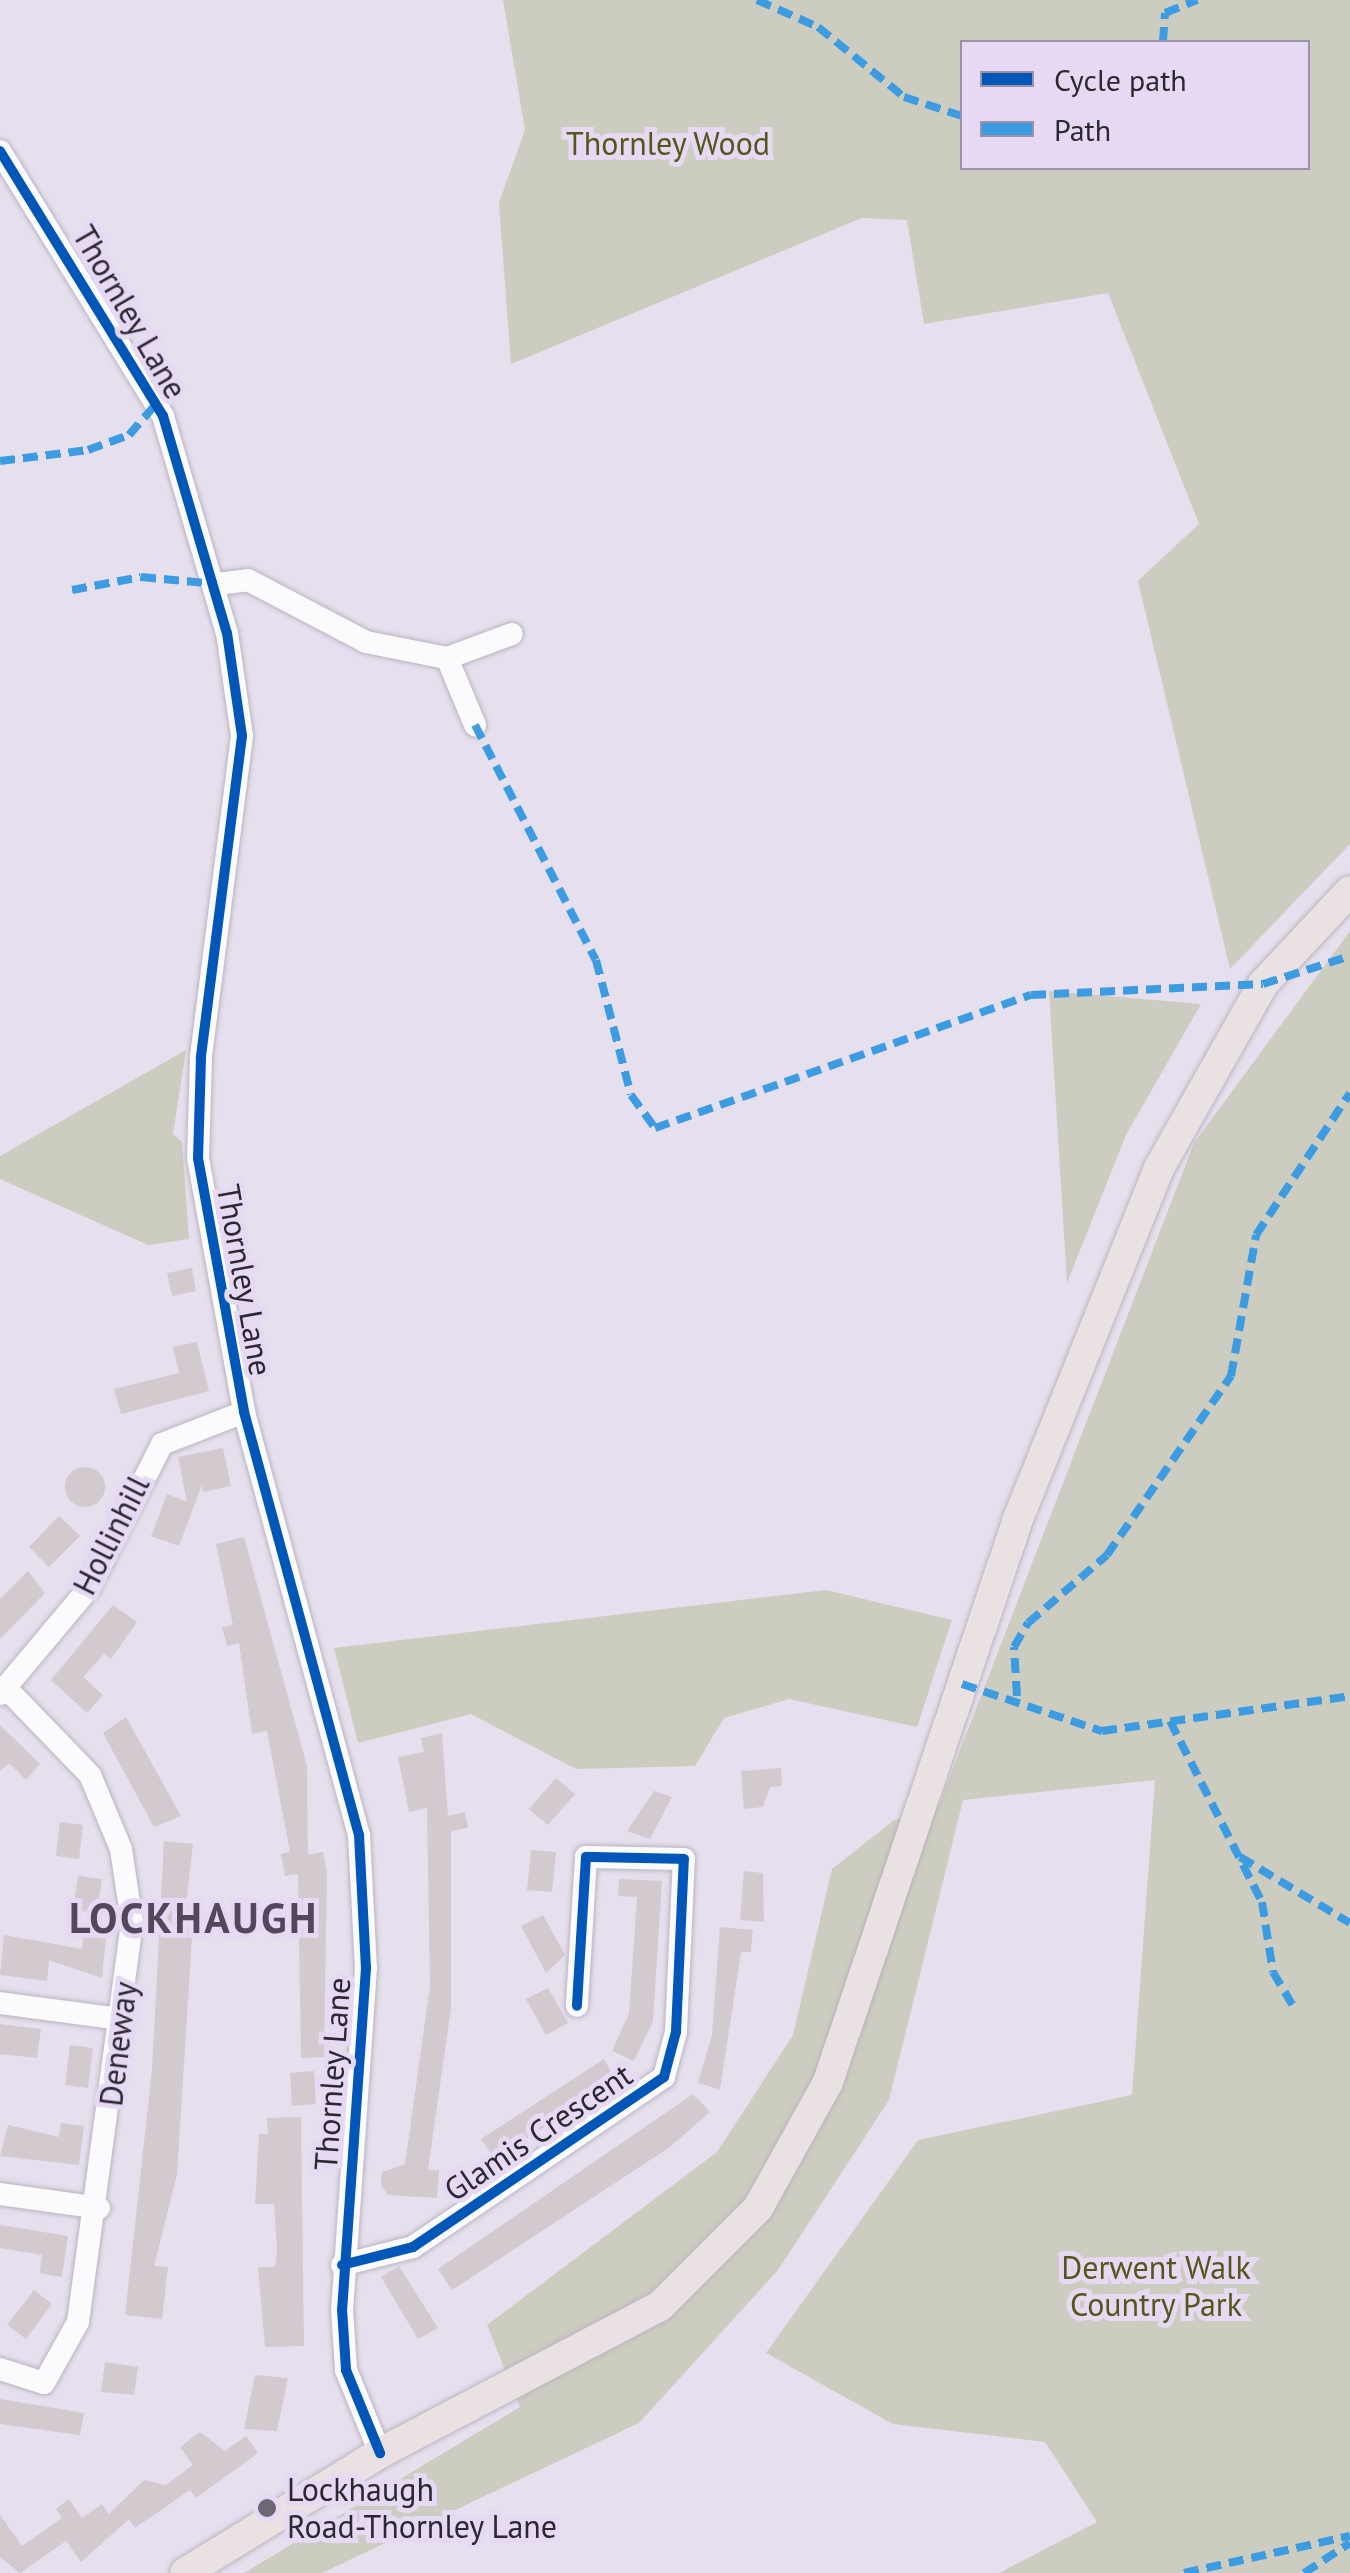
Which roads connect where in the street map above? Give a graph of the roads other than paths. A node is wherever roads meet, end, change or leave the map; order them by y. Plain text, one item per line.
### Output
1 (0, 151) edge
2 (217, 584) junction
3 (512, 634) dead end
4 (448, 658) junction
5 (475, 725) dead end
6 (1350, 892) edge
7 (244, 1412) junction
8 (3, 1691) edge
9 (0, 2003) edge
10 (577, 2006) dead end
11 (120, 2019) junction
12 (0, 2194) edge
13 (99, 2208) junction
14 (342, 2265) junction
15 (0, 2369) edge
16 (380, 2453) junction
17 (184, 2573) edge

1 - 2 street, Thornley Lane
2 - 4 street
2 - 7 street, Thornley Lane
3 - 4 street
4 - 5 street
6 - 16 main road
7 - 8 street, Hollinhill
7 - 14 street, Thornley Lane
8 - 11 street, Deneway
9 - 11 street
10 - 14 street, Glamis Crescent
11 - 13 street, Deneway
12 - 13 street
13 - 15 street, Deneway
14 - 16 street, Thornley Lane
16 - 17 main road

